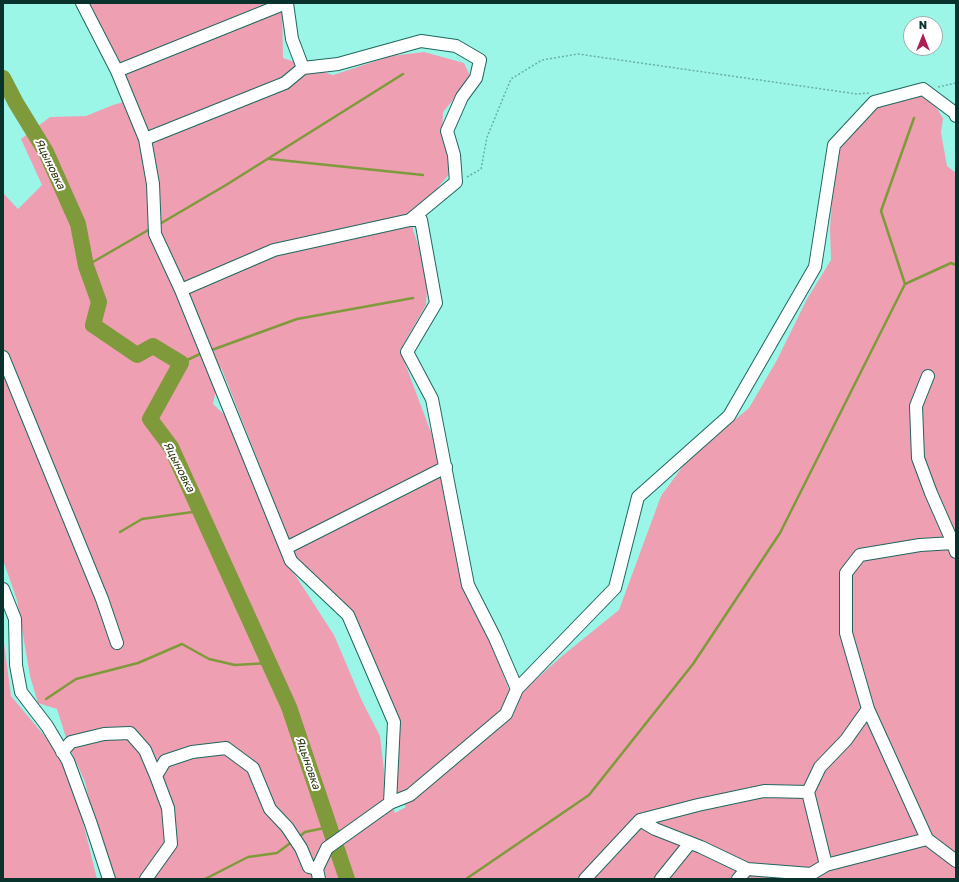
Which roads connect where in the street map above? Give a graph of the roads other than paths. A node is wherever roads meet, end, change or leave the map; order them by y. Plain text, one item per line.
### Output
1 (82, 3) edge
2 (286, 3) edge
3 (304, 68) junction
4 (117, 71) junction
5 (956, 116) edge
6 (146, 139) junction
7 (410, 220) junction
8 (181, 290) junction
9 (3, 356) edge
10 (928, 376) dead end
11 (446, 467) junction
12 (955, 546) edge
13 (286, 548) junction
14 (3, 589) edge
15 (117, 643) dead end
16 (517, 688) junction
17 (868, 709) junction
18 (62, 752) junction
19 (156, 776) junction
20 (808, 792) junction
21 (390, 803) junction
22 (640, 820) junction
23 (927, 839) junction
24 (690, 843) junction
25 (956, 861) edge
26 (826, 865) junction
27 (747, 868) junction
28 (318, 874) edge
29 (109, 879) edge
30 (146, 879) edge
31 (585, 879) edge
32 (661, 879) edge
33 (738, 879) edge

1 - 4 lane
2 - 3 lane
2 - 4 lane
3 - 6 lane
3 - 7 lane
4 - 6 lane
5 - 16 lane
6 - 8 lane
7 - 8 lane
7 - 11 lane
8 - 13 lane
9 - 15 lane
10 - 12 lane
11 - 13 lane
11 - 16 lane
12 - 17 lane
13 - 21 lane
14 - 18 lane
16 - 21 lane
17 - 20 lane
17 - 23 lane
18 - 19 lane
18 - 29 lane
19 - 28 lane
19 - 30 lane
20 - 22 lane
20 - 26 lane
21 - 28 lane
22 - 24 lane
22 - 31 lane
23 - 25 lane
23 - 26 lane
24 - 27 lane
24 - 32 lane
26 - 27 lane
27 - 33 lane

